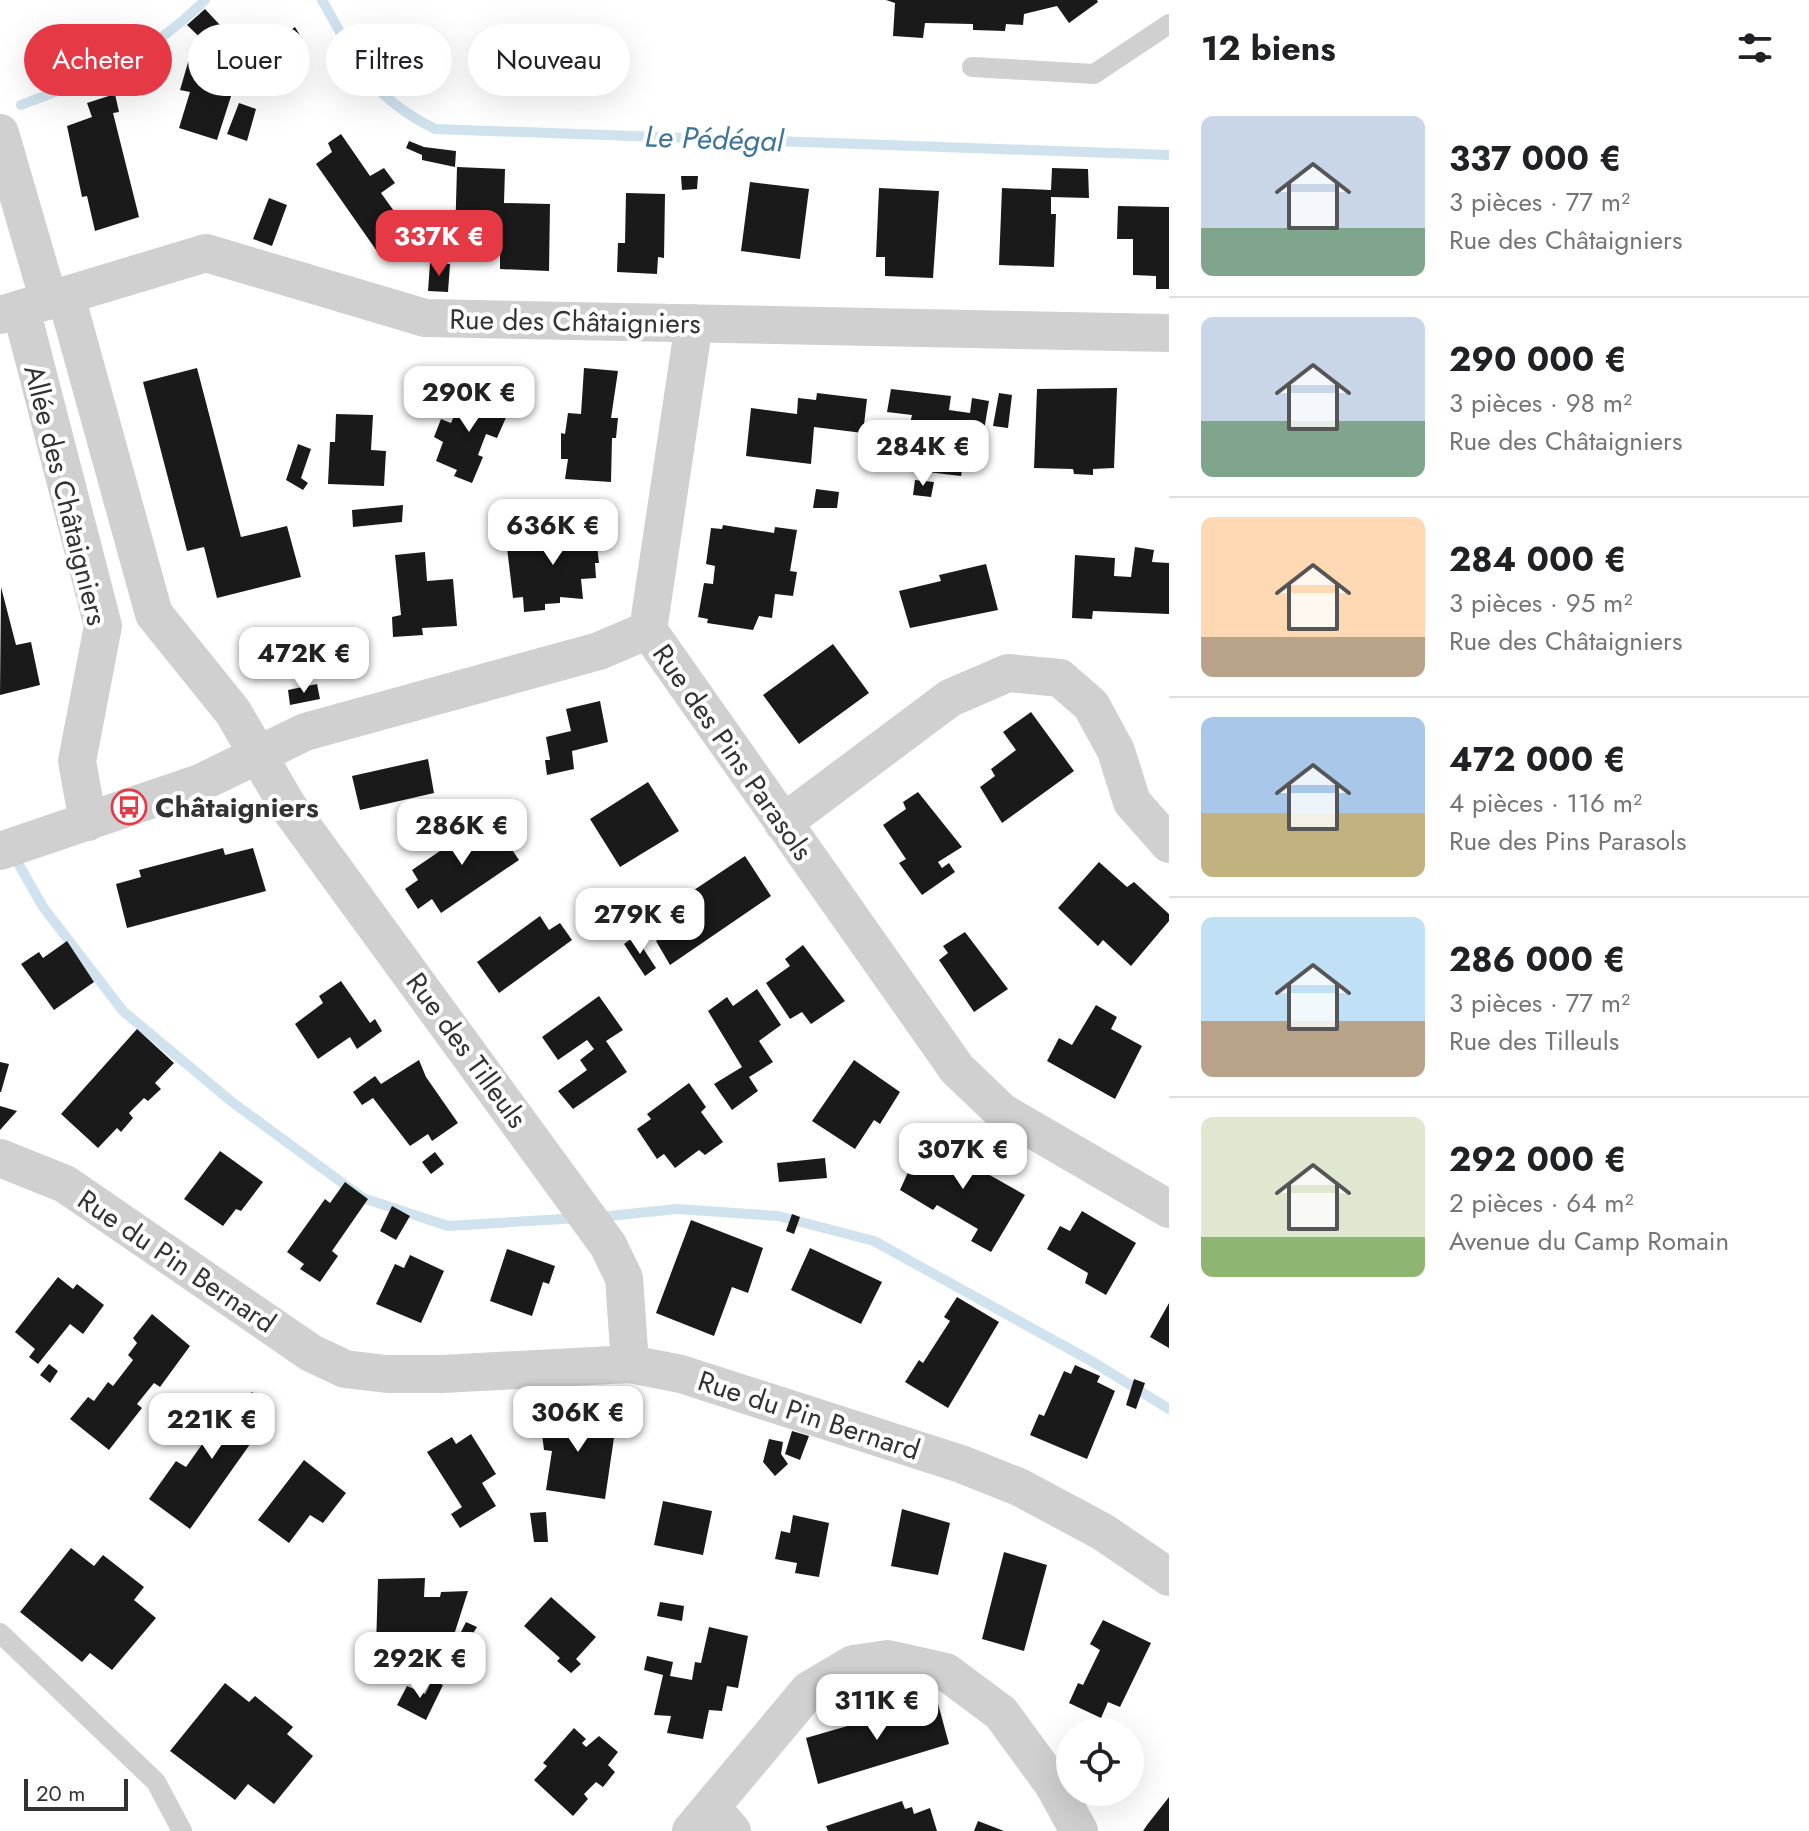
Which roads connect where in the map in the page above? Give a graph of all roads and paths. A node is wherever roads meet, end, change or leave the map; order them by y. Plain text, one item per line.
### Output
1 (1169, 24) edge
2 (972, 67) dead end
3 (0, 133) edge
4 (34, 305) edge
5 (694, 323) junction
6 (1169, 333) edge
7 (154, 614) junction
8 (103, 626) junction
9 (648, 630) junction
10 (257, 754) junction
11 (88, 822) junction
12 (783, 823) junction
13 (1169, 844) edge
14 (0, 851) edge
15 (0, 1158) edge
16 (1169, 1209) edge
17 (630, 1364) junction
18 (1169, 1577) edge
19 (0, 1633) edge
20 (712, 1823) edge
21 (182, 1831) edge
22 (1079, 1831) edge

1 - 2 lane
3 - 4 street
4 - 5 street, Rue des Châtaigniers
4 - 7 street, Allée des Châtaigniers
4 - 8 street, Allée des Châtaigniers
5 - 6 street, Rue des Châtaigniers
5 - 9 street
7 - 8 street
7 - 10 street, Allée des Châtaigniers
8 - 11 street, Allée des Châtaigniers
9 - 10 street, Rue des Pins Parasols
9 - 12 street, Rue des Pins Parasols
10 - 11 street, Rue des Pins Parasols
10 - 17 street, Rue des Tilleuls
11 - 14 street, Rue des Pins Parasols
12 - 13 street
12 - 16 street, Rue des Pins Parasols
15 - 17 street, Rue du Pin Bernard
17 - 18 street, Rue du Pin Bernard
19 - 21 lane
20 - 22 street

